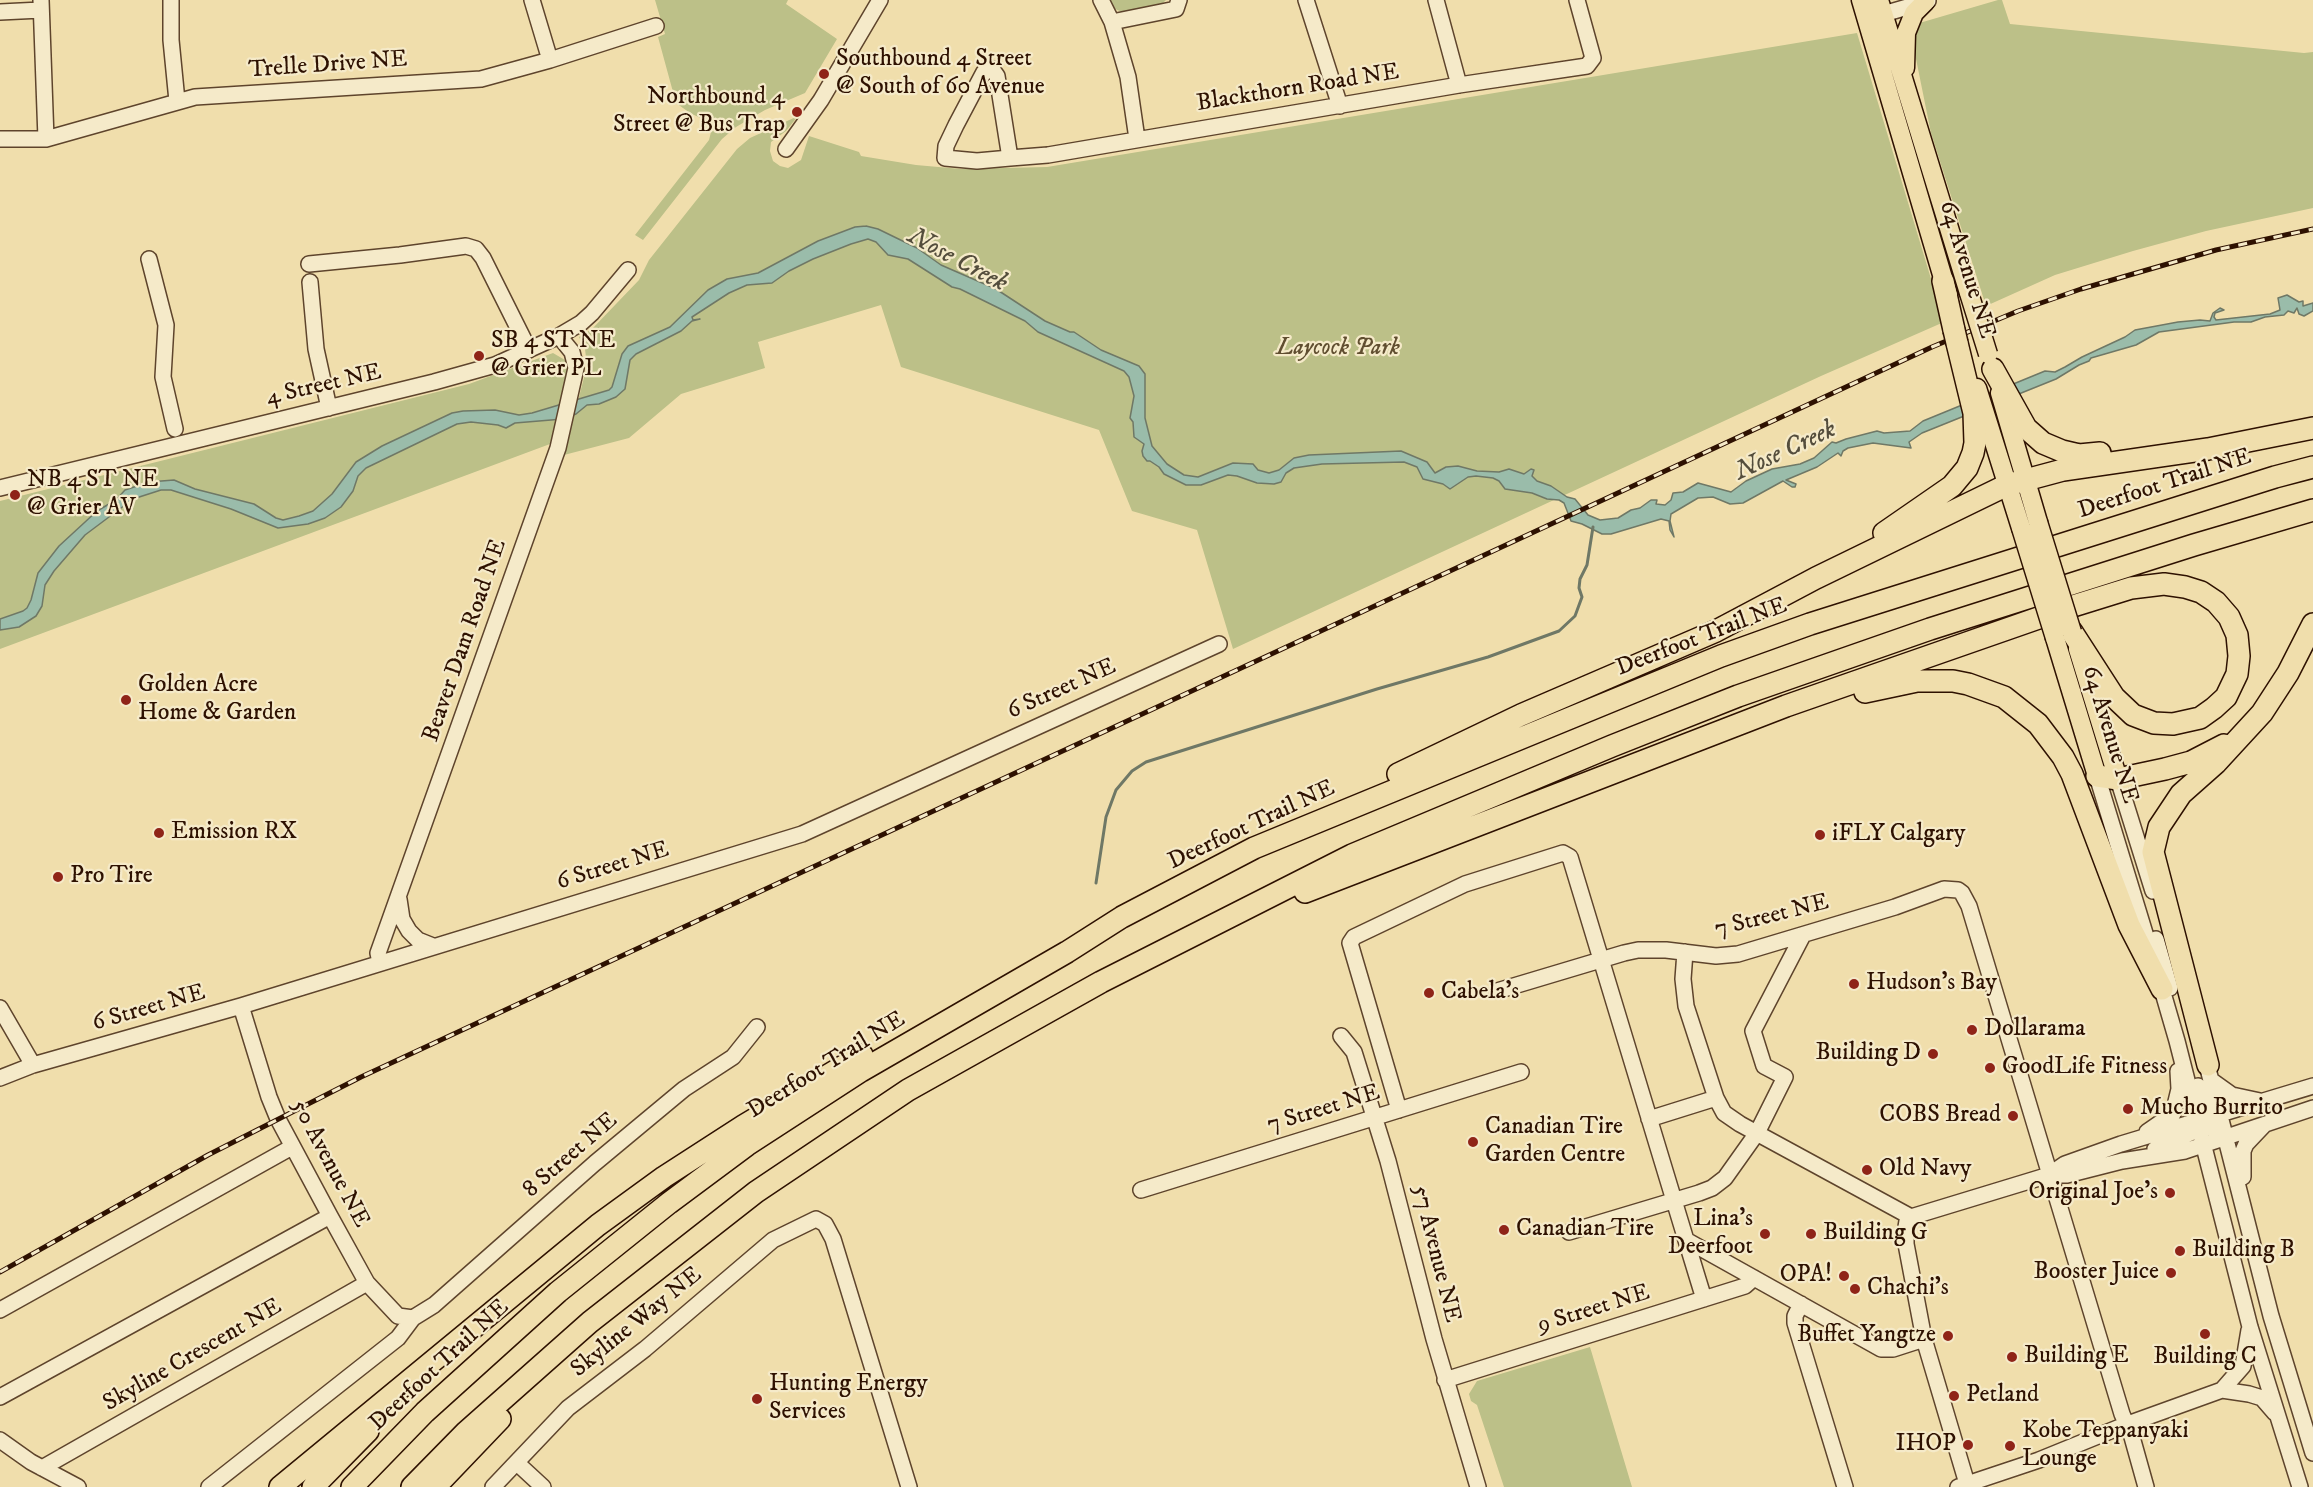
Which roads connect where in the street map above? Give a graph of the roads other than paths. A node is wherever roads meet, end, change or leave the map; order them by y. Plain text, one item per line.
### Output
1 (171, 0) edge
2 (532, 0) edge
3 (880, 0) edge
4 (1101, 0) edge
5 (1179, 0) edge
6 (1306, 0) edge
7 (1436, 0) edge
8 (1577, 0) edge
9 (1861, 0) edge
10 (1928, 1) edge
11 (41, 5) edge
12 (1876, 11) edge
13 (0, 12) edge
14 (1112, 22) junction
15 (656, 26) dead end
16 (550, 60) junction
17 (1459, 86) junction
18 (1906, 87) junction
19 (177, 101) junction
20 (1340, 106) junction
21 (0, 139) edge
22 (46, 139) junction
23 (1137, 139) junction
24 (786, 150) dead end
25 (1011, 158) junction
26 (149, 259) dead end
27 (309, 264) dead end
28 (628, 270) dead end
29 (1944, 281) joint
30 (310, 282) dead end
31 (1955, 325) junction
32 (559, 336) junction
33 (529, 350) junction
34 (1991, 362) junction
35 (329, 408) junction
36 (2313, 428) edge
37 (175, 429) dead end
38 (2208, 449) junction
39 (2313, 467) edge
40 (2016, 482) junction
41 (0, 488) edge
42 (2313, 510) edge
43 (1816, 578) junction
44 (2313, 624) edge
45 (2063, 635) junction
46 (1219, 644) dead end
47 (2238, 738) junction
48 (1649, 757) junction
49 (2097, 776) junction
50 (2118, 779) junction
51 (1341, 811) junction
52 (2114, 831) junction
53 (399, 899) junction
54 (1803, 935) junction
55 (433, 946) junction
56 (1066, 952) junction
57 (1685, 952) junction
58 (1600, 960) junction
59 (380, 962) junction
60 (1101, 982) junction
61 (2162, 989) junction
62 (1497, 992) dead end
63 (241, 1006) junction
64 (0, 1008) edge
65 (757, 1027) dead end
66 (1341, 1036) dead end
67 (2177, 1041) junction
68 (33, 1065) junction
69 (1521, 1072) dead end
70 (2209, 1072) junction
71 (0, 1078) edge
72 (2313, 1087) edge
73 (1716, 1098) junction
74 (2263, 1101) junction
75 (2313, 1108) edge
76 (1399, 1110) junction
77 (1375, 1118) junction
78 (1649, 1119) junction
79 (2266, 1123) junction
80 (2212, 1128) junction
81 (1757, 1133) junction
82 (2121, 1144) junction
83 (292, 1147) junction
84 (2049, 1175) junction
85 (1141, 1190) dead end
86 (1674, 1201) junction
87 (330, 1216) junction
88 (1911, 1216) junction
89 (1569, 1232) dead end
90 (1686, 1240) junction
91 (577, 1241) junction
92 (1754, 1278) junction
93 (2262, 1281) junction
94 (367, 1282) junction
95 (1704, 1299) junction
96 (1800, 1304) junction
97 (0, 1310) edge
98 (413, 1318) junction
99 (590, 1322) junction
100 (2250, 1327) junction
101 (1924, 1339) junction
102 (1445, 1380) junction
103 (2223, 1390) junction
104 (0, 1397) edge
105 (2278, 1417) junction
106 (2125, 1425) junction
107 (0, 1440) edge
108 (2313, 1454) edge
109 (517, 1463) junction
110 (42, 1468) junction
111 (1964, 1486) edge
112 (78, 1487) edge
113 (209, 1487) edge
114 (280, 1487) edge
115 (313, 1487) edge
116 (352, 1487) edge
117 (412, 1487) edge
118 (435, 1487) edge
119 (493, 1487) edge
120 (543, 1487) edge
121 (909, 1487) edge
122 (1478, 1487) edge
123 (1845, 1487) edge
124 (2146, 1487) edge
125 (2300, 1487) edge

1 - 19 street
2 - 16 street
3 - 24 street
4 - 14 street
5 - 14 street
6 - 20 street
7 - 17 street
8 - 17 street, Blackthorn Road NE
9 - 12 main road, 64 Avenue NE
10 - 12 street
10 - 18 main road
11 - 13 street
11 - 22 street
12 - 18 main road, 64 Avenue NE
12 - 29 main road, 64 Avenue NE
14 - 23 street
15 - 16 street, Trelle Drive NE
16 - 19 street, Trelle Drive NE
17 - 20 street, Blackthorn Road NE
18 - 34 main road, 64 Avenue NE, bridge
19 - 22 street, Trelle Drive NE
20 - 23 street, Blackthorn Road NE
21 - 22 street, Trelle Drive NE
23 - 25 street, Blackthorn Road NE
25 - 25 street, Blackthorn Road NE
26 - 37 street
27 - 33 street
28 - 32 street, 4 Street NE
29 - 31 highway
30 - 35 street
31 - 40 main road, 64 Avenue NE
31 - 43 highway
32 - 33 street, 4 Street NE
32 - 53 street, Beaver Dam Road NE
33 - 35 street, 4 Street NE
34 - 38 highway
34 - 40 main road, 64 Avenue NE
35 - 41 street, 4 Street NE
36 - 38 highway
38 - 40 highway
39 - 51 highway, Deerfoot Trail NE
40 - 43 highway
40 - 45 main road, 64 Avenue NE, bridge
40 - 45 main road, 64 Avenue NE, bridge
42 - 60 highway
43 - 51 highway
44 - 47 highway
45 - 48 highway
45 - 49 main road, 64 Avenue NE
45 - 50 main road, 64 Avenue NE
46 - 55 street, 6 Street NE
47 - 50 highway
47 - 70 highway
48 - 60 highway
48 - 61 highway
49 - 50 highway
49 - 52 street, 64 Avenue NE
50 - 70 street, 64 Avenue NE
51 - 56 highway, Deerfoot Trail NE
52 - 61 street, 64 Avenue NE
52 - 80 street
53 - 55 street
53 - 59 street, Beaver Dam Road NE
54 - 57 street, 7 Street NE
54 - 81 street
54 - 84 street, 7 Street NE
55 - 59 street, 6 Street NE
56 - 91 highway
56 - 116 highway, Deerfoot Trail NE
57 - 58 street, 7 Street NE
57 - 73 street
58 - 62 street, 7 Street NE
58 - 76 street
58 - 78 street
59 - 63 street, 6 Street NE
60 - 99 highway
61 - 67 street, 64 Avenue NE
63 - 68 street, 6 Street NE
63 - 83 street, 50 Avenue NE
64 - 68 street
65 - 98 street, 8 Street NE
66 - 77 street, 57 Avenue NE
67 - 80 street, 64 Avenue NE
67 - 82 street
68 - 71 street, 6 Street NE
69 - 76 street, 7 Street NE
70 - 74 street
70 - 80 street, 64 Avenue NE
72 - 74 street
72 - 80 street
73 - 78 street
73 - 81 street
74 - 80 street
75 - 79 street
76 - 77 street, 7 Street NE
77 - 85 street, 7 Street NE
77 - 102 street, 57 Avenue NE
78 - 86 street
79 - 80 street
79 - 93 street
80 - 82 street
80 - 84 street
80 - 93 street, 64 Avenue NE
80 - 100 street, 64 Avenue NE
81 - 86 street
81 - 88 street
82 - 84 street
83 - 87 street, 50 Avenue NE
83 - 97 street
84 - 88 street
84 - 106 street
86 - 89 street
86 - 90 street
87 - 94 street, 50 Avenue NE
87 - 104 street
88 - 101 street
90 - 92 street
90 - 95 street
91 - 114 highway
91 - 115 highway
92 - 95 street, 9 Street NE
92 - 96 street
93 - 108 street, 64 Avenue NE
94 - 98 street, 50 Avenue NE
94 - 110 street, Skyline Crescent NE
95 - 102 street, 9 Street NE
96 - 101 street
96 - 123 street
98 - 113 street
99 - 117 highway
99 - 118 highway
100 - 103 street
100 - 105 street, 64 Avenue NE
101 - 111 street
102 - 122 street, 57 Avenue NE
103 - 105 street
103 - 106 street
105 - 125 street, 64 Avenue NE
106 - 111 street
106 - 124 street
107 - 110 street
109 - 119 street, Skyline Way NE
109 - 120 street
109 - 121 street, Skyline Way NE
110 - 112 street

